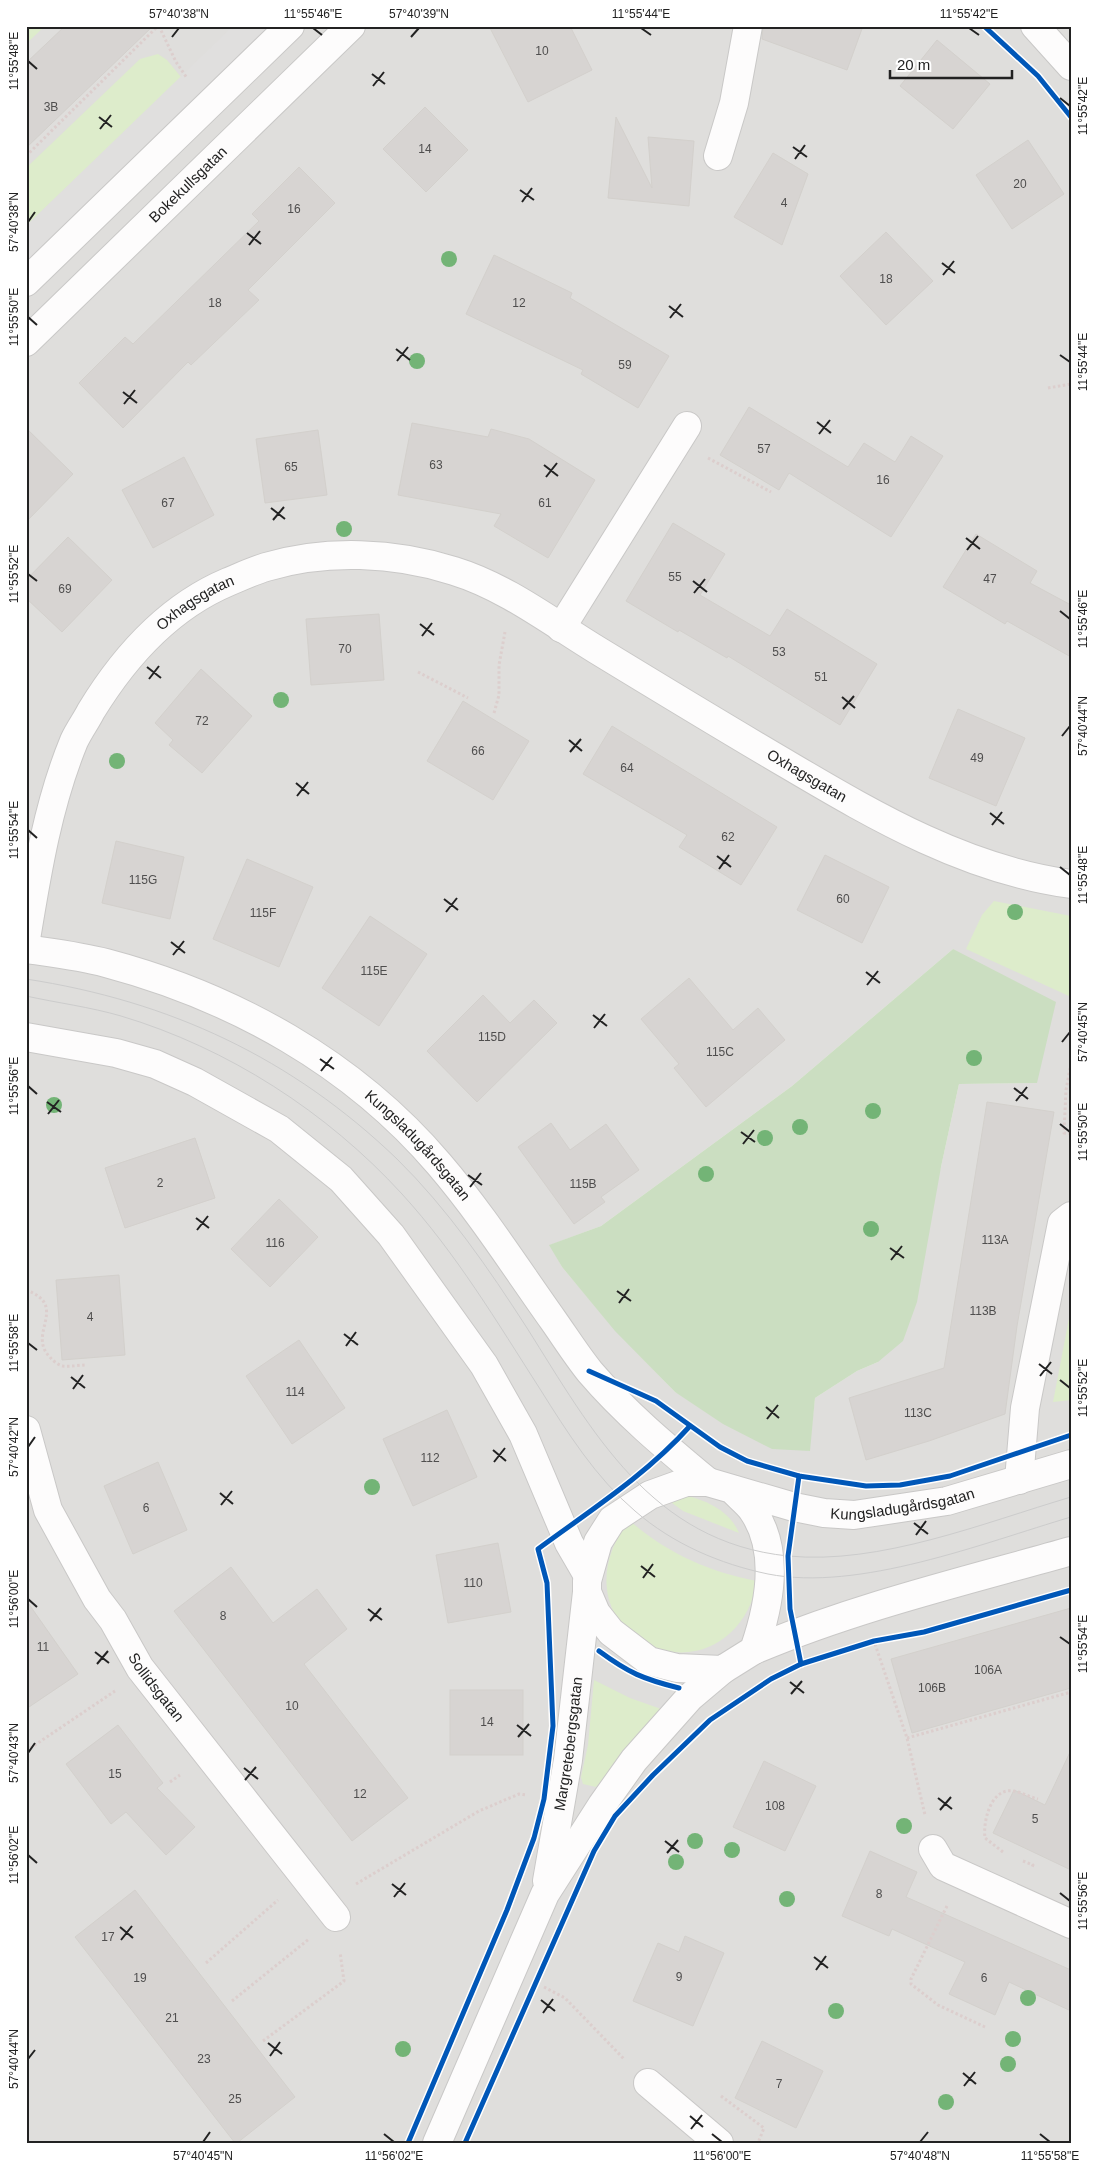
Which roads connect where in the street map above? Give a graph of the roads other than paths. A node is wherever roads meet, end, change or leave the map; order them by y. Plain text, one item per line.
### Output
1 (290, 26) edge
2 (351, 26) edge
3 (748, 26) edge
4 (1035, 26) edge
5 (1071, 66) edge
6 (718, 156) dead end
7 (26, 282) edge
8 (26, 342) edge
9 (687, 426) dead end
10 (561, 628) junction
11 (1071, 884) edge
12 (26, 939) edge
13 (26, 949) edge
14 (26, 1037) edge
15 (1071, 1216) edge
16 (26, 1430) edge
17 (1071, 1464) edge
18 (1019, 1480) junction
19 (720, 1485) junction
20 (1071, 1551) edge
21 (587, 1583) junction
22 (754, 1650) junction
23 (722, 1670) junction
24 (932, 1849) road end
25 (545, 1894) junction
26 (330, 1909) road end
27 (1071, 1924) edge
28 (648, 2083) road end
29 (437, 2143) edge
30 (719, 2143) edge

1 - 7 street
2 - 8 street, Bokekullsgatan
3 - 6 street
4 - 5 street
9 - 10 street
10 - 11 street, Oxhagsgatan
10 - 12 street, Oxhagsgatan
13 - 19 street, Kungsladugårdsgatan
14 - 21 street
15 - 18 street
16 - 26 street, Sollidsgatan
17 - 18 street, Kungsladugårdsgatan
18 - 19 street, Kungsladugårdsgatan
19 - 21 street, Margretebergsgatan
19 - 22 street
20 - 22 street
21 - 23 street
21 - 25 street, Margretebergsgatan
22 - 23 street, Margretebergsgatan
23 - 25 street, Margretebergsgatan
24 - 27 street
25 - 29 street, Margretebergsgatan
28 - 30 street

